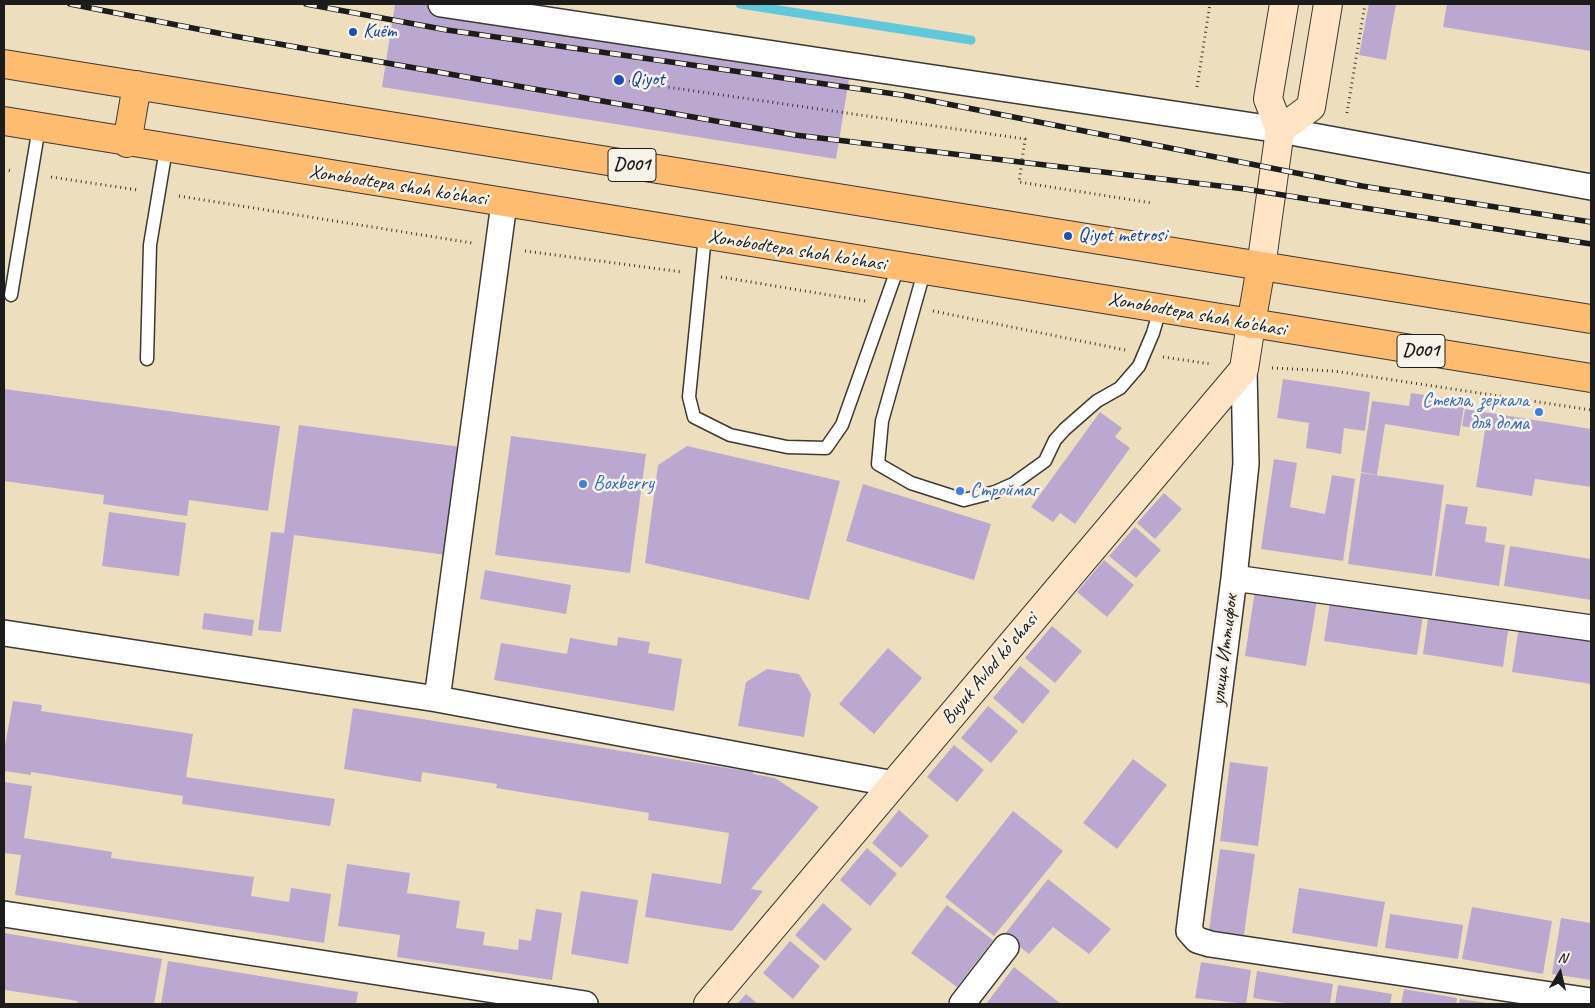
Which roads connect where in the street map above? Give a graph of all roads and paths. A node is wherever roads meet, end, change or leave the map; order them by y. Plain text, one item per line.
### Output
1 (441, 4) edge
2 (1210, 4) edge
3 (1284, 4) edge
4 (1328, 4) edge
5 (1365, 4) edge
6 (4, 64) edge
7 (619, 80) dead end
8 (137, 85) junction
9 (1197, 87) dead end
10 (1347, 113) dead end
11 (4, 121) edge
12 (39, 127) junction
13 (1280, 130) junction
14 (128, 143) junction
15 (166, 149) junction
16 (4, 169) edge
17 (30, 174) junction
18 (1591, 187) edge
19 (159, 193) junction
20 (504, 203) junction
21 (1152, 203) dead end
22 (705, 236) junction
23 (498, 248) junction
24 (1261, 267) junction
25 (911, 269) junction
26 (701, 274) junction
27 (10, 295) dead end
28 (885, 304) junction
29 (915, 308) junction
30 (1160, 310) junction
31 (1591, 319) edge
32 (1251, 324) junction
33 (1144, 354) junction
34 (147, 359) dead end
35 (1244, 368) junction
36 (1591, 378) edge
37 (1591, 410) edge
38 (1234, 578) junction
39 (1591, 628) edge
40 (4, 632) edge
41 (437, 699) junction
42 (894, 784) junction
43 (4, 914) edge
44 (1006, 947) dead end
45 (1591, 1001) edge
46 (585, 1004) edge
47 (708, 1004) edge
48 (962, 1004) edge

1 - 13 street
2 - 9 path
3 - 13 street
4 - 13 street
5 - 10 path
6 - 8 highway, D001
7 - 21 path
8 - 14 highway
8 - 24 highway, D001
11 - 12 highway, Xonobodtepa shoh ko'chasi / D001
12 - 14 highway, Xonobodtepa shoh ko'chasi / D001
12 - 17 lane
13 - 18 street
13 - 24 street
14 - 15 highway, Xonobodtepa shoh ko'chasi / D001
15 - 19 lane
15 - 20 highway, Xonobodtepa shoh ko'chasi / D001
16 - 17 path
17 - 19 path
17 - 27 lane
19 - 23 path
19 - 34 lane
20 - 22 highway, Xonobodtepa shoh ko'chasi / D001
20 - 23 street
22 - 25 highway, Xonobodtepa shoh ko'chasi / D001
22 - 26 lane
23 - 26 path
23 - 41 street
24 - 31 highway, D001
24 - 32 highway
25 - 28 lane
25 - 29 lane
25 - 30 highway, Xonobodtepa shoh ko'chasi / D001
26 - 28 path
26 - 28 lane
29 - 33 path
29 - 33 lane
30 - 32 highway, Xonobodtepa shoh ko'chasi / D001
30 - 33 lane
32 - 35 street
32 - 36 highway, Xonobodtepa shoh ko'chasi / D001
33 - 35 path
35 - 37 path
35 - 38 street, улица Иттифок
35 - 42 street, Buyuk Avlod koʻchasi
38 - 39 street
38 - 45 street, улица Иттифок
40 - 41 street
41 - 42 street
42 - 47 street, Buyuk Avlod koʻchasi
43 - 46 street
44 - 48 street

